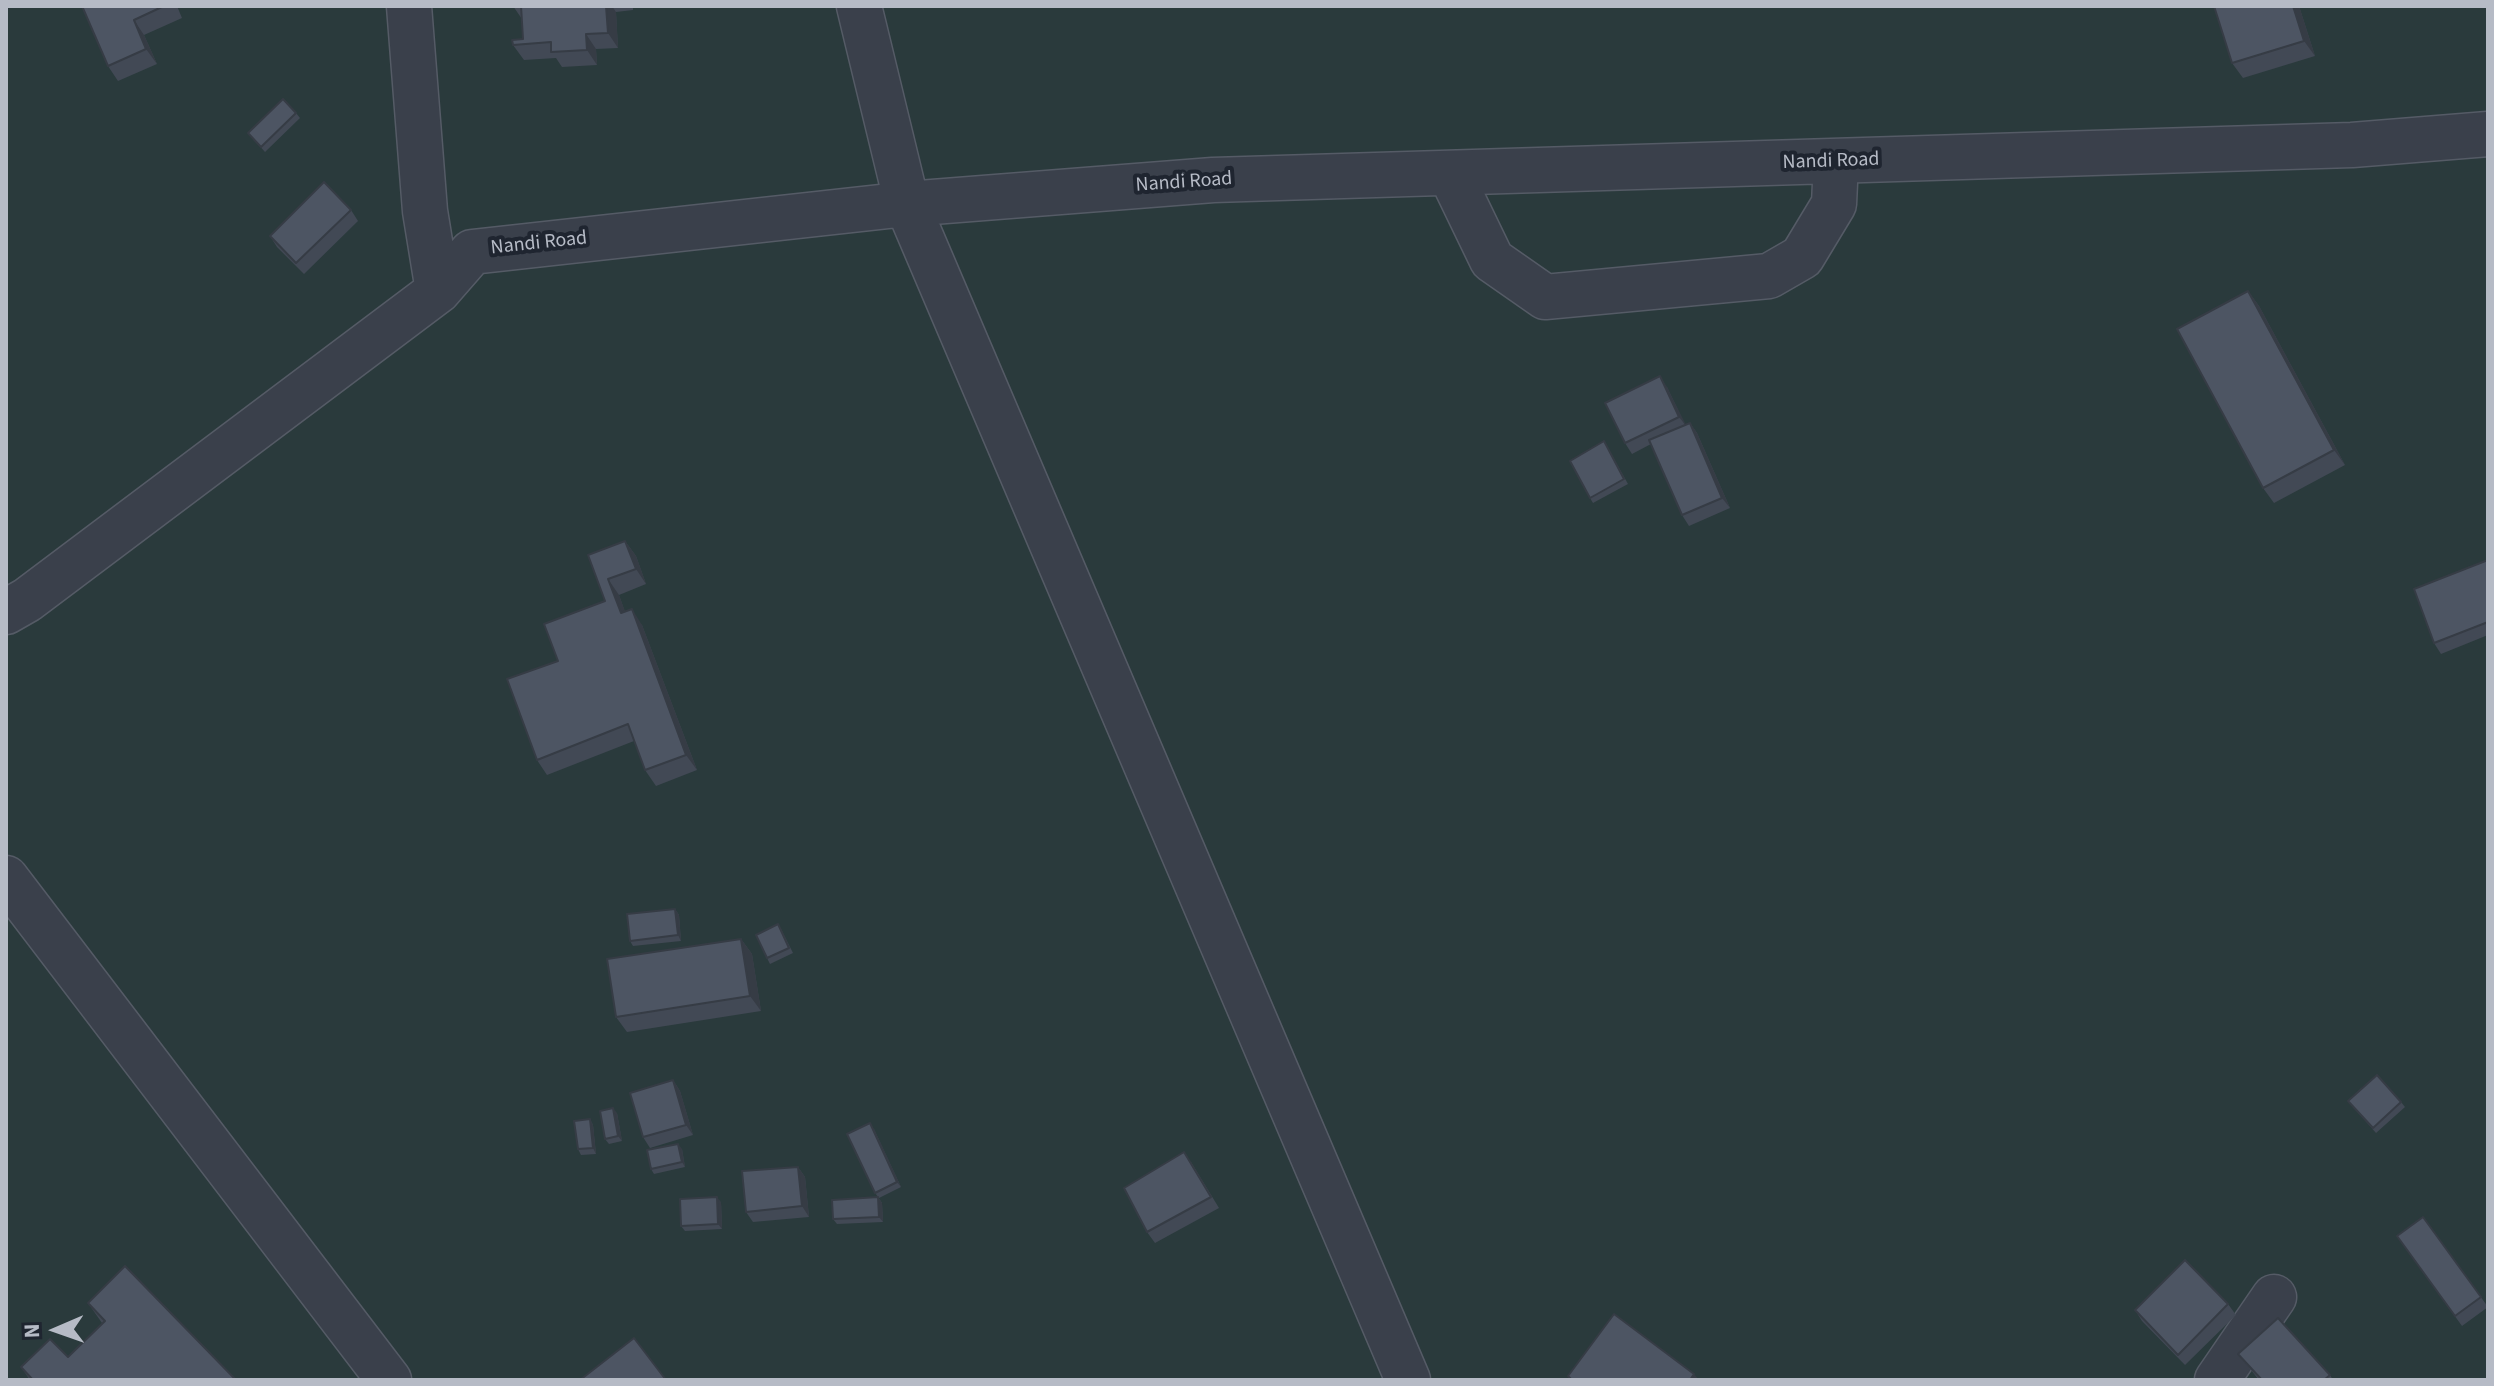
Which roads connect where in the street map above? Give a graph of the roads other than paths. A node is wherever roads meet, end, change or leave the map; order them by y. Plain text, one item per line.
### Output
1 (409, 6) edge
2 (859, 6) edge
3 (2488, 134) edge
4 (1836, 162) junction
5 (1450, 173) junction
6 (907, 204) junction
7 (438, 291) junction
8 (6, 612) edge
9 (6, 878) edge
10 (2274, 1297) dead end
11 (389, 1380) edge
12 (1408, 1380) edge
13 (2217, 1380) edge

1 - 7 street
2 - 6 street
3 - 4 street, Nandi Road
4 - 5 street, Nandi Road
4 - 5 street
5 - 6 street, Nandi Road
6 - 7 street, Nandi Road
6 - 12 street
7 - 8 street, Nandi Road
9 - 11 street
10 - 13 street

